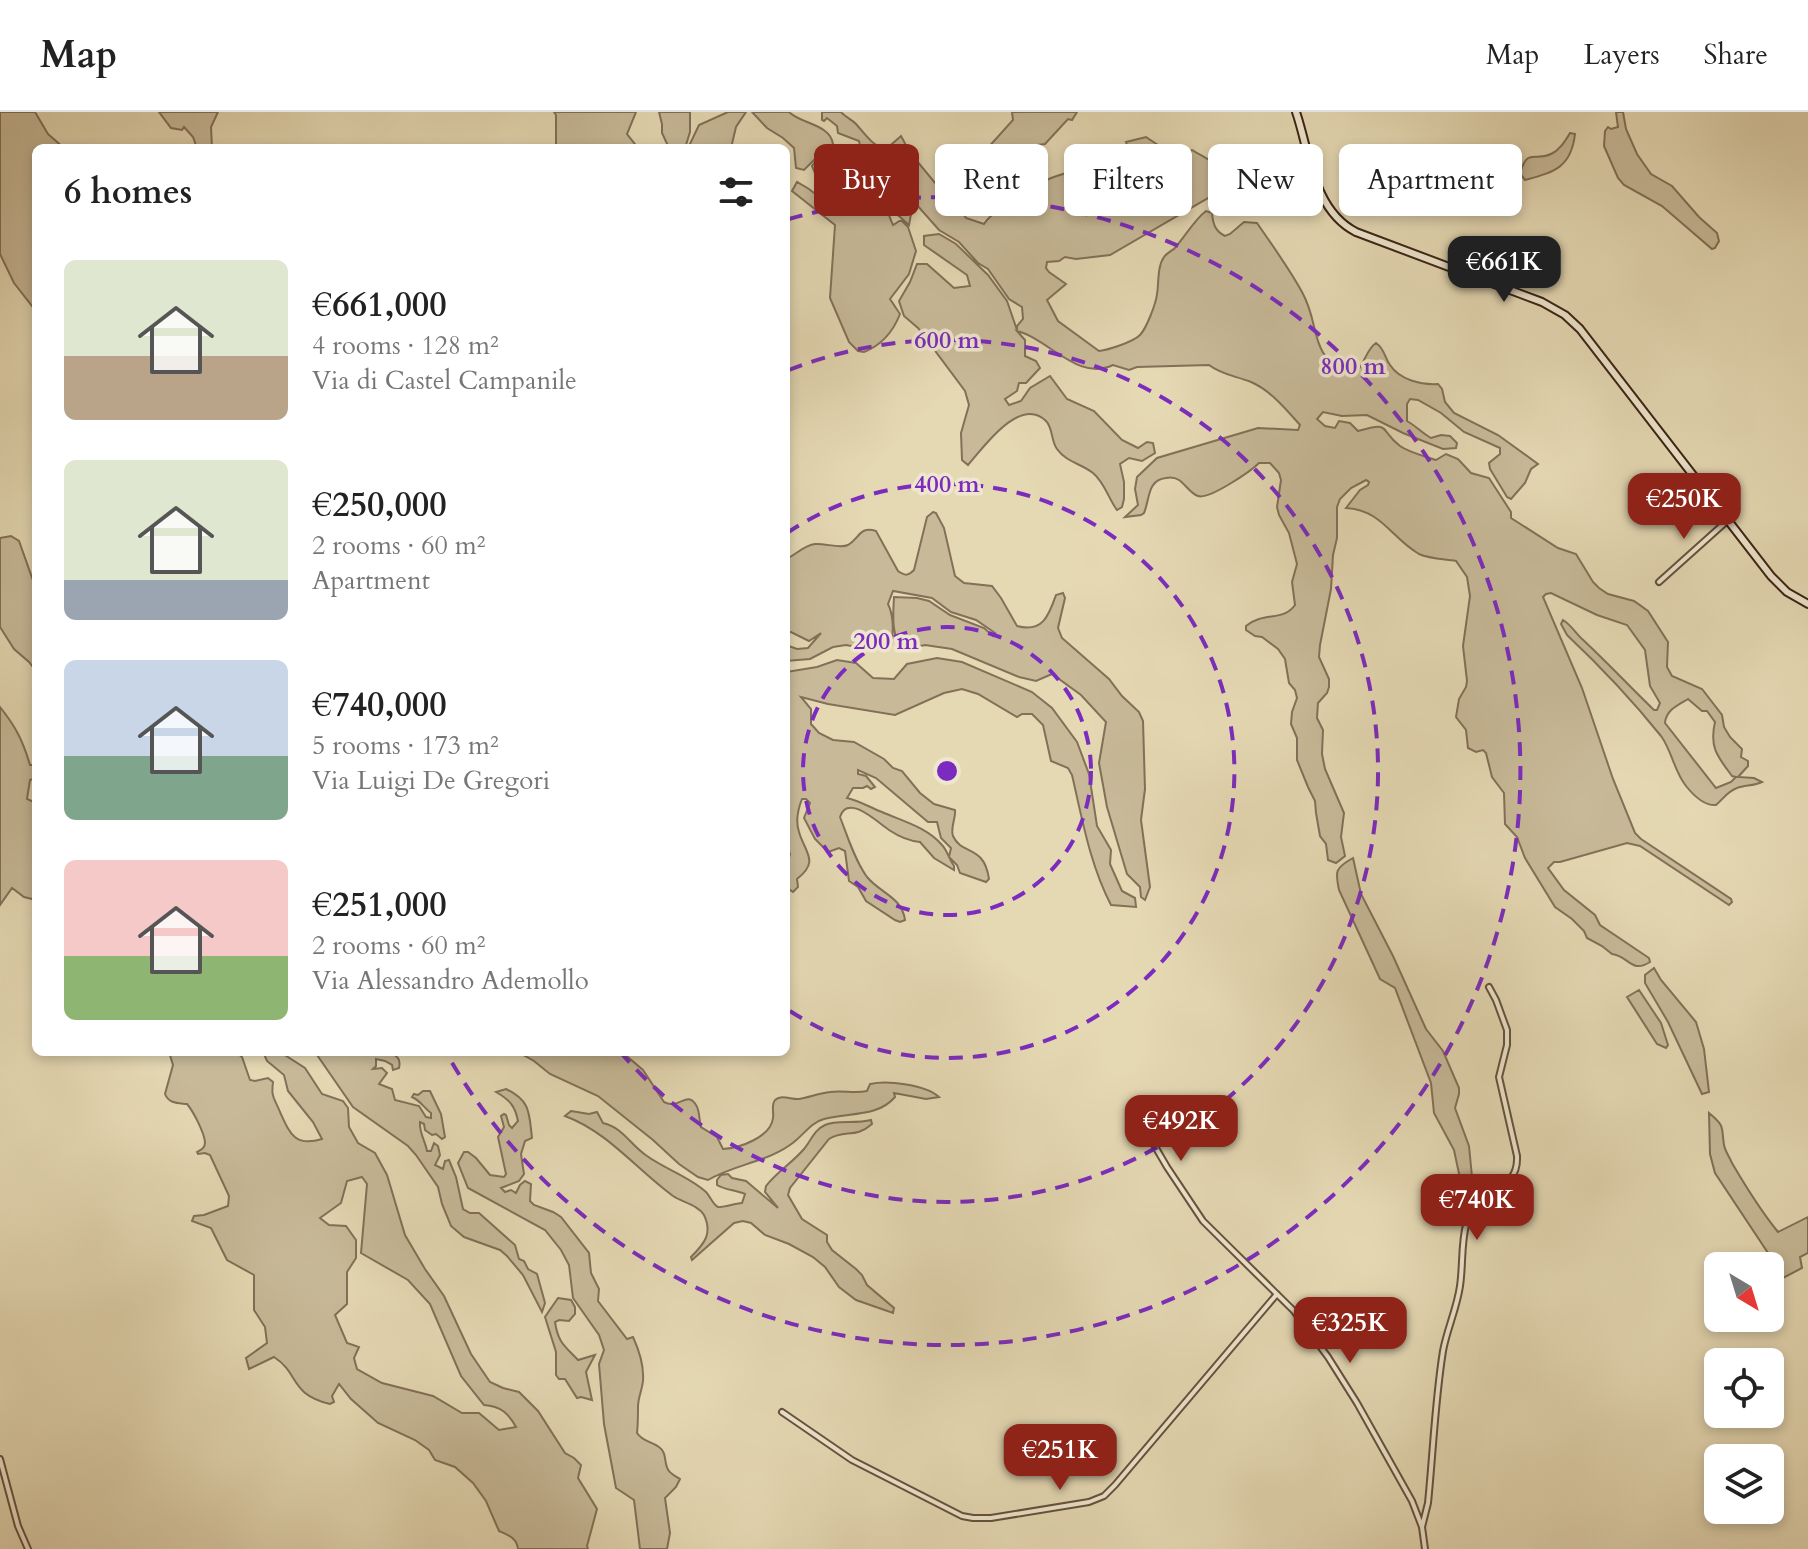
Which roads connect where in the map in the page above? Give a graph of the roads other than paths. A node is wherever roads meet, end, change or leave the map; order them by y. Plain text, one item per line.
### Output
1 (1296, 112) edge
2 (1727, 521) junction
3 (1659, 582) dead end
4 (1808, 604) edge
5 (1489, 987) dead end
6 (1139, 1119) dead end
7 (1277, 1294) junction
8 (782, 1412) dead end
9 (0, 1459) edge
10 (1422, 1527) junction
11 (28, 1549) edge
12 (1425, 1549) edge

1 - 2 street
2 - 3 street
2 - 4 street
5 - 10 street
6 - 7 street
7 - 8 street
7 - 10 street
9 - 11 street
10 - 12 street

